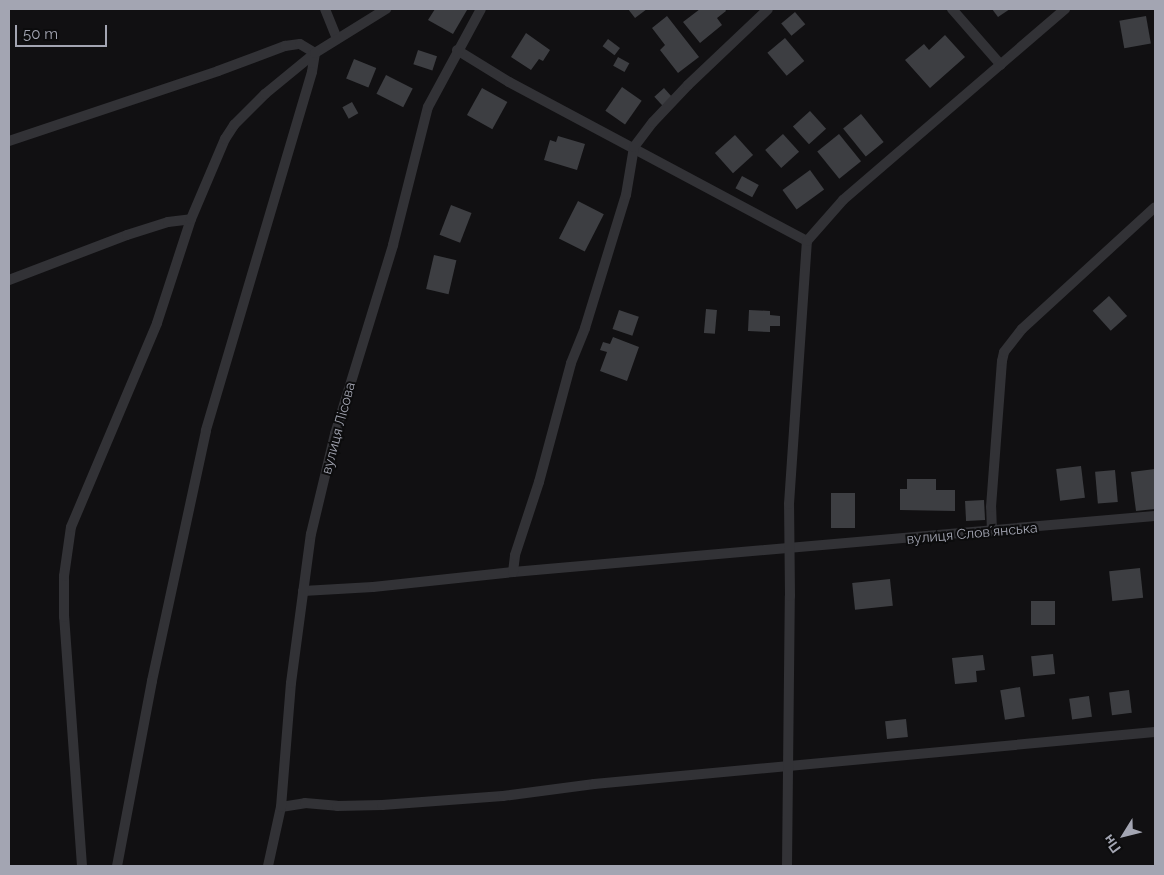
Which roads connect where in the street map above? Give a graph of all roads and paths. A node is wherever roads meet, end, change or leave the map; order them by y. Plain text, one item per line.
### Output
1 (325, 9) edge
2 (386, 9) edge
3 (481, 9) edge
4 (768, 9) edge
5 (952, 9) edge
6 (1065, 9) edge
7 (337, 39) junction
8 (457, 50) junction
9 (315, 53) junction
10 (1001, 65) junction
11 (9, 142) edge
12 (634, 147) junction
13 (1155, 207) edge
14 (191, 219) junction
15 (807, 241) junction
16 (9, 280) edge
17 (1155, 516) edge
18 (992, 532) junction
19 (789, 548) junction
20 (513, 572) junction
21 (303, 590) junction
22 (1155, 732) edge
23 (787, 766) junction
24 (281, 807) junction
25 (82, 866) edge
26 (117, 866) edge
27 (268, 866) edge
28 (787, 866) edge

1 - 7 street
2 - 7 street
3 - 8 street, вулиця Лісова
4 - 12 street
5 - 10 street
6 - 10 street
7 - 9 street
8 - 12 street
8 - 21 street, вулиця Лісова
9 - 11 street
9 - 14 street
9 - 26 street
10 - 15 street
12 - 15 street
12 - 20 street
13 - 18 street
14 - 16 street
14 - 25 street
15 - 19 street
17 - 18 street, вулиця Словʼянська
18 - 19 street, вулиця Словʼянська
19 - 20 street, вулиця Словʼянська
19 - 23 street
20 - 21 street, вулиця Словʼянська
21 - 24 street, вулиця Лісова
22 - 23 street
23 - 24 street
23 - 28 street
24 - 27 street, вулиця Лісова

